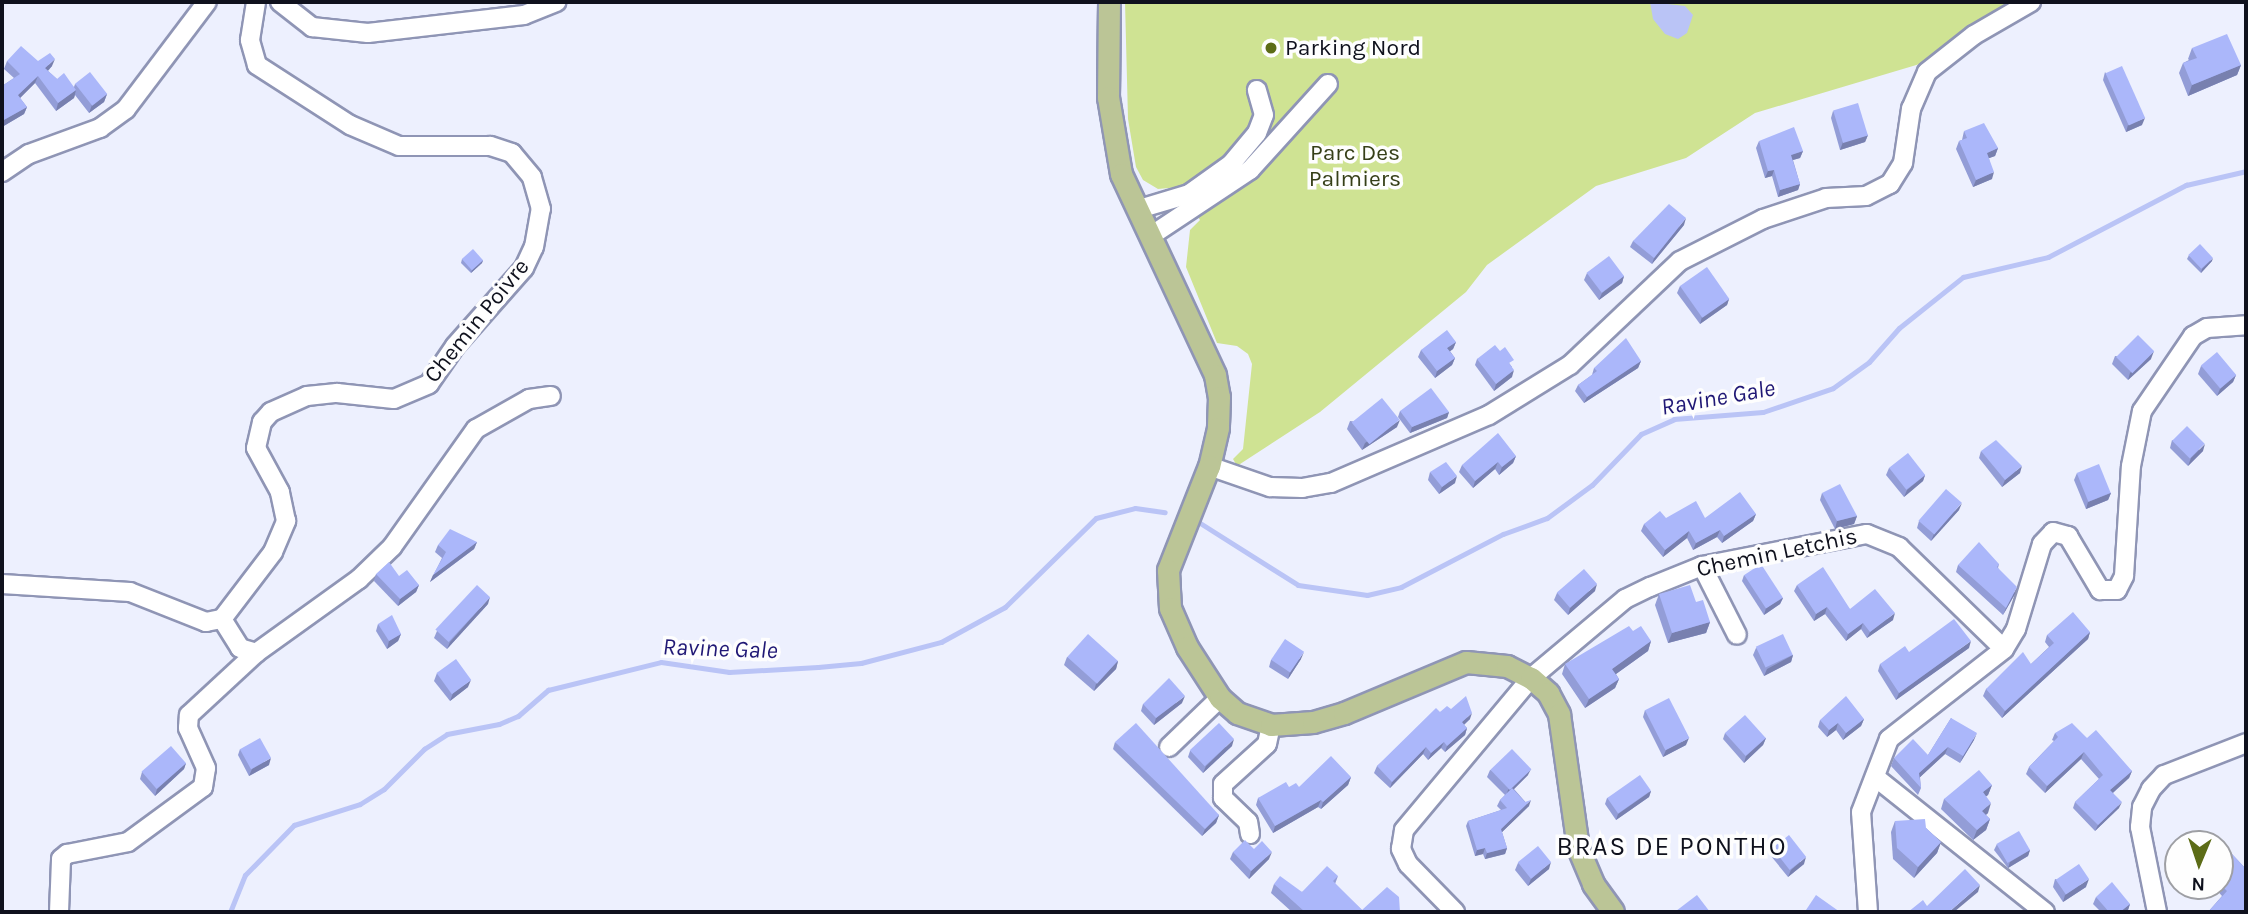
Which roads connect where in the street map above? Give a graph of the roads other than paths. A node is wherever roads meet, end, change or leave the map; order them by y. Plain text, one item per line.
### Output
1 (207, 2) edge
2 (256, 2) edge
3 (280, 2) edge
4 (557, 2) edge
5 (1109, 2) edge
6 (2031, 2) edge
7 (1328, 84) dead end
8 (1257, 90) dead end
9 (2, 172) edge
10 (1139, 209) junction
11 (1152, 236) junction
12 (2246, 325) edge
13 (551, 396) dead end
14 (1209, 466) junction
15 (1702, 565) junction
16 (2, 584) edge
17 (222, 620) junction
18 (1737, 635) dead end
19 (2004, 649) junction
20 (256, 653) junction
21 (1531, 678) junction
22 (1220, 698) junction
23 (1271, 725) junction
24 (2246, 743) edge
25 (1169, 747) dead end
26 (1875, 777) junction
27 (1250, 834) dead end
28 (59, 912) edge
29 (1455, 912) edge
30 (1613, 912) edge
31 (1868, 912) edge
32 (2045, 912) edge
33 (2157, 912) edge

1 - 9 street
2 - 17 street, Chemin Poivre
3 - 4 street
5 - 10 main road
6 - 14 street
7 - 11 street
8 - 10 street
10 - 11 main road
11 - 14 main road
12 - 19 street
13 - 20 street
14 - 22 main road
15 - 18 street
15 - 19 street, Chemin Letchis
15 - 21 street, Chemin Letchis
16 - 17 street
17 - 20 street
19 - 26 street
20 - 28 street
21 - 23 main road
21 - 29 street, Chemin Letchis
21 - 30 main road
22 - 23 main road
22 - 25 street
23 - 27 street
24 - 33 street
26 - 31 street
26 - 32 street

